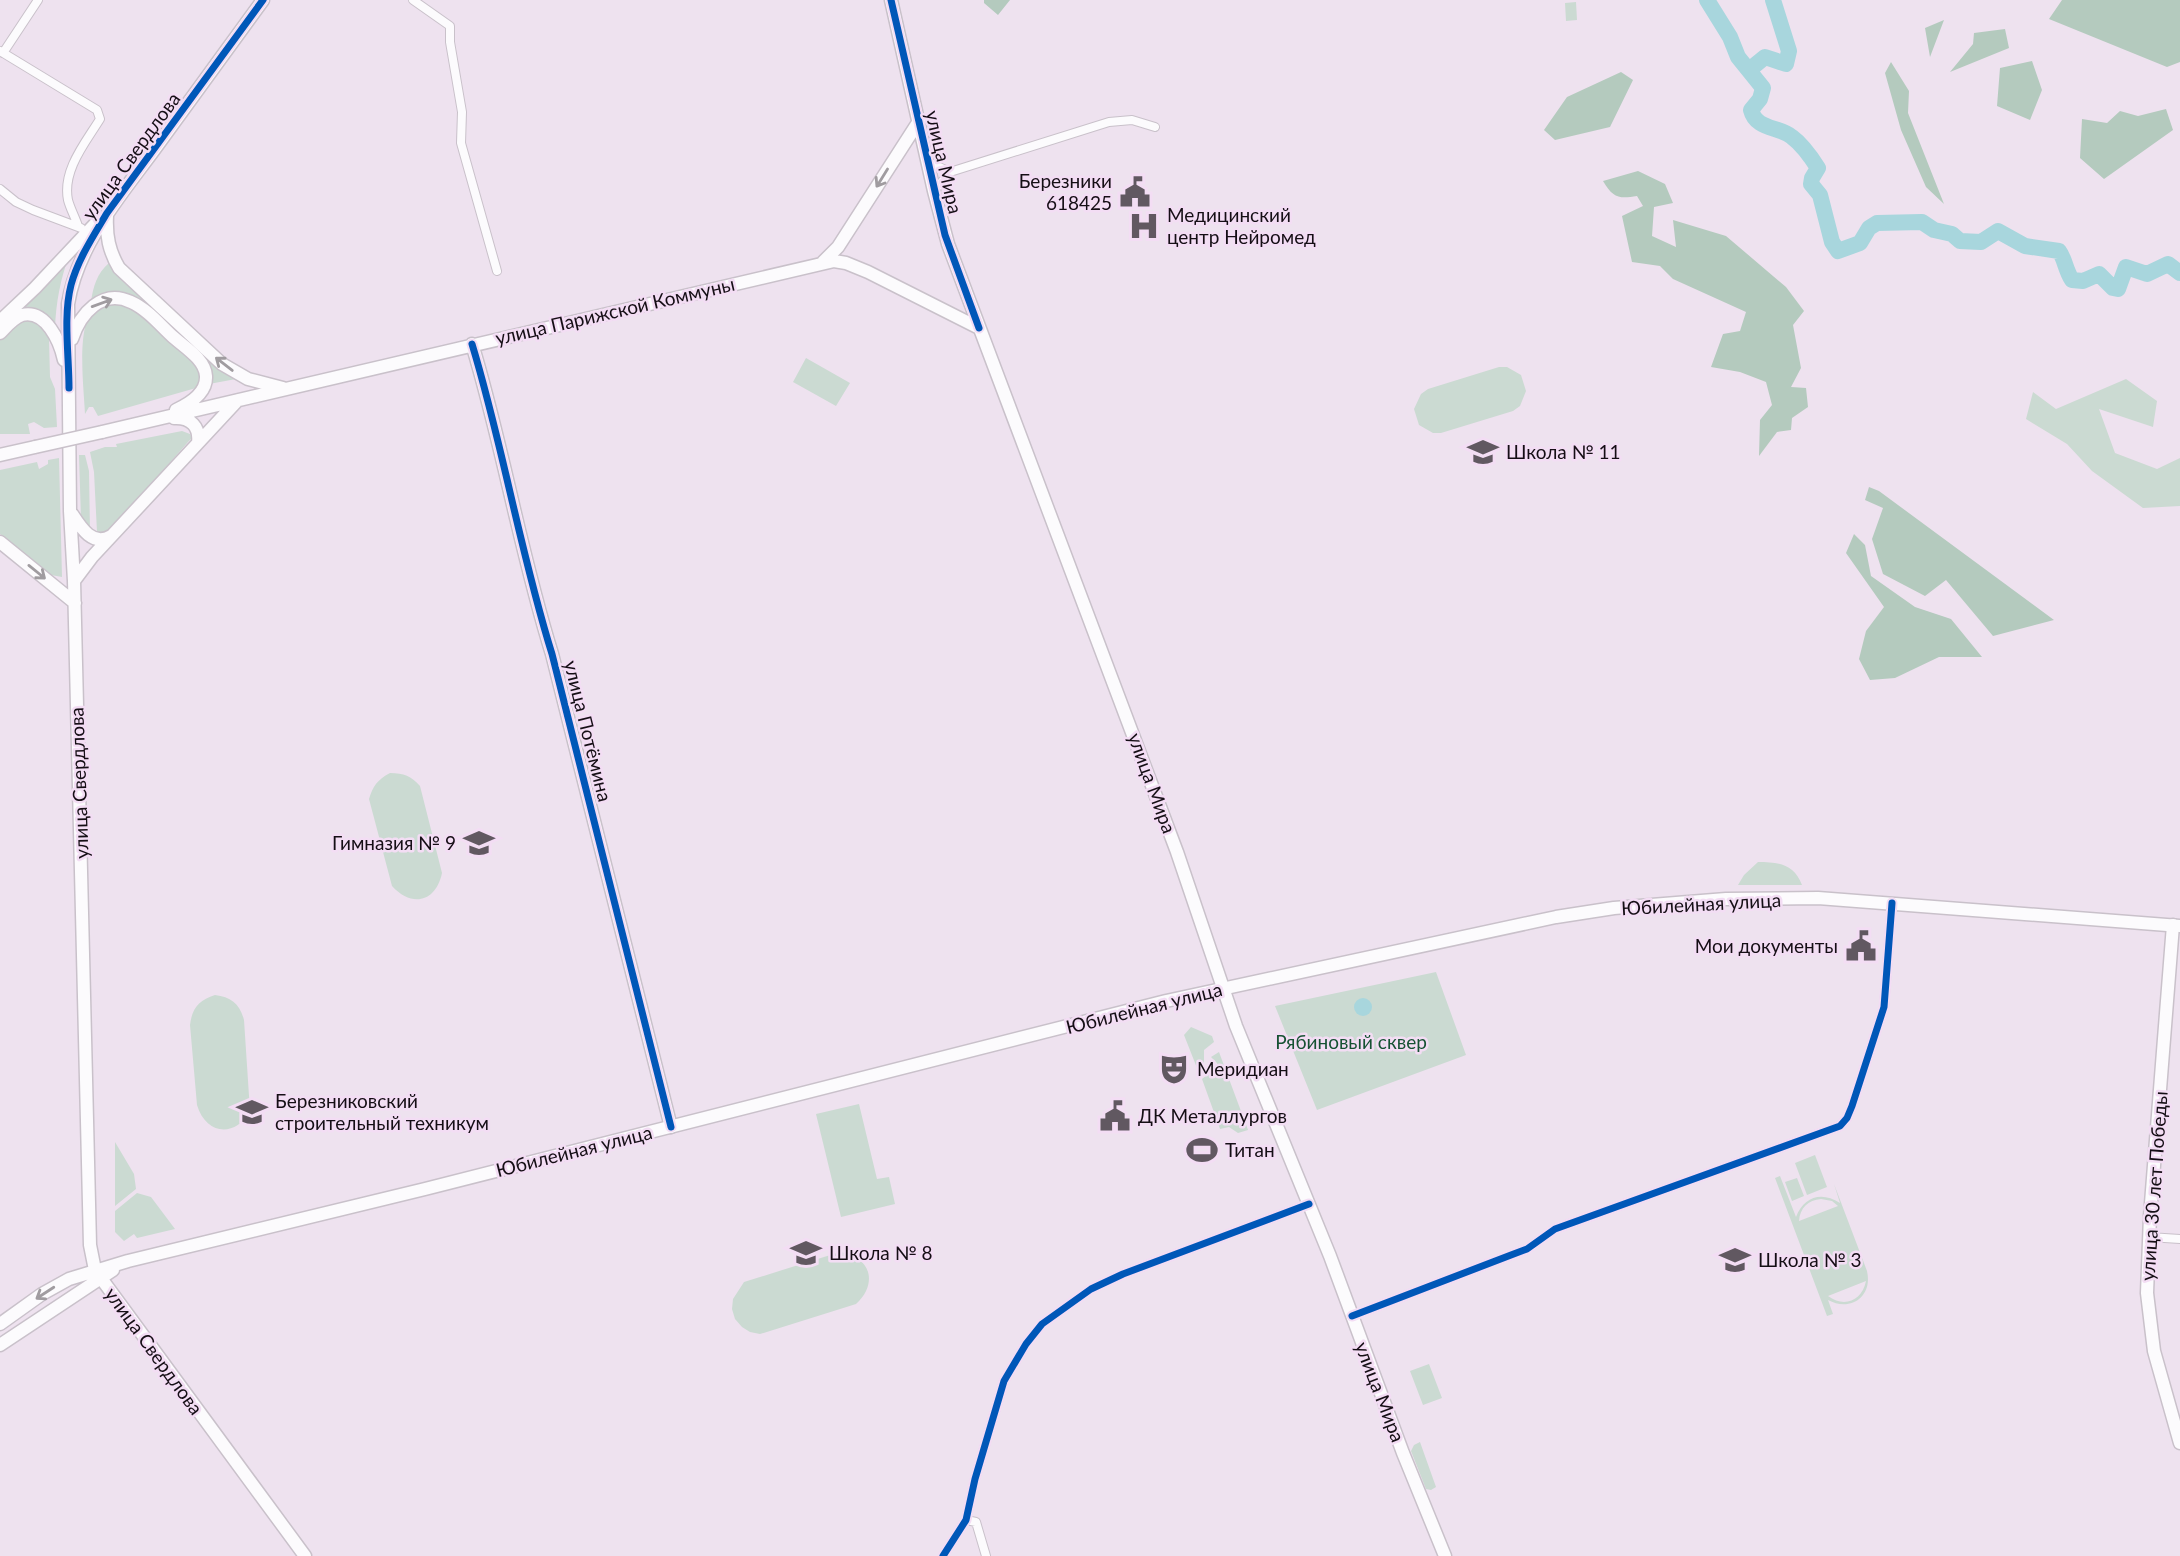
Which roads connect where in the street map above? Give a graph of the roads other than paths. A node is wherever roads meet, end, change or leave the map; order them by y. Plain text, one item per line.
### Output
1 (38, 0) edge
2 (263, 0) edge
3 (413, 0) edge
4 (891, 0) edge
5 (2, 52) edge
6 (919, 121) junction
7 (1155, 127) dead end
8 (928, 162) junction
9 (950, 172) junction
10 (0, 189) edge
11 (934, 191) junction
12 (107, 213) junction
13 (82, 229) junction
14 (822, 263) junction
15 (497, 271) dead end
16 (0, 321) edge
17 (979, 328) junction
18 (0, 333) edge
19 (472, 344) junction
20 (69, 357) junction
21 (69, 388) junction
22 (287, 388) junction
23 (238, 400) junction
24 (155, 419) junction
25 (198, 443) junction
26 (0, 455) edge
27 (70, 511) junction
28 (118, 531) junction
29 (0, 542) edge
30 (74, 581) junction
31 (75, 603) junction
32 (1892, 903) junction
33 (2177, 925) edge
34 (1223, 988) junction
35 (671, 1127) junction
36 (1309, 1204) junction
37 (2148, 1237) junction
38 (2180, 1240) edge
39 (98, 1273) junction
40 (1352, 1317) junction
41 (0, 1324) edge
42 (0, 1345) edge
43 (2180, 1443) edge
44 (966, 1520) junction
45 (304, 1556) edge
46 (943, 1556) edge
47 (986, 1556) edge
48 (1445, 1556) edge

1 - 5 street
2 - 12 main road, улица Свердлова
3 - 15 street
4 - 6 main road, улица Мира
5 - 13 street
6 - 8 main road, улица Мира
6 -> 14 main road
7 - 9 street
8 - 9 street
8 - 11 main road, улица Мира
9 - 11 street
10 - 13 street
11 - 17 main road, улица Мира
12 - 13 main road
12 - 20 main road, улица Свердлова
22 -> 12 main road
13 - 16 main road
14 - 17 main road, улица Парижской Коммуны
14 - 19 main road, улица Парижской Коммуны
17 - 34 main road, улица Мира
18 - 21 main road
19 - 22 main road, улица Парижской Коммуны
19 - 35 main road, улица Потёмина
20 - 21 main road, улица Свердлова
20 -> 24 main road
21 - 27 main road, улица Свердлова
22 - 23 main road, улица Парижской Коммуны
23 - 24 main road, улица Парижской Коммуны
23 - 25 main road
24 - 25 main road
24 - 26 main road, bridge
25 - 28 main road
27 - 28 main road
27 - 30 main road, улица Свердлова
28 - 30 main road
29 -> 31 main road
30 - 31 main road, улица Свердлова
31 - 39 main road, улица Свердлова
32 - 33 main road, Юбилейная улица
32 - 34 main road, Юбилейная улица
32 - 40 street
33 - 37 main road, улица 30 лет Победы
34 - 35 main road, Юбилейная улица
34 - 36 main road, улица Мира
35 - 39 main road, Юбилейная улица
36 - 40 main road, улица Мира
36 - 44 street
37 - 38 street
37 - 43 main road, улица 30 лет Победы
39 -> 41 main road, Юбилейная улица
39 - 42 main road, Юбилейная улица
39 - 45 main road, улица Свердлова
40 - 48 main road, улица Мира
44 - 46 street
44 - 47 street

